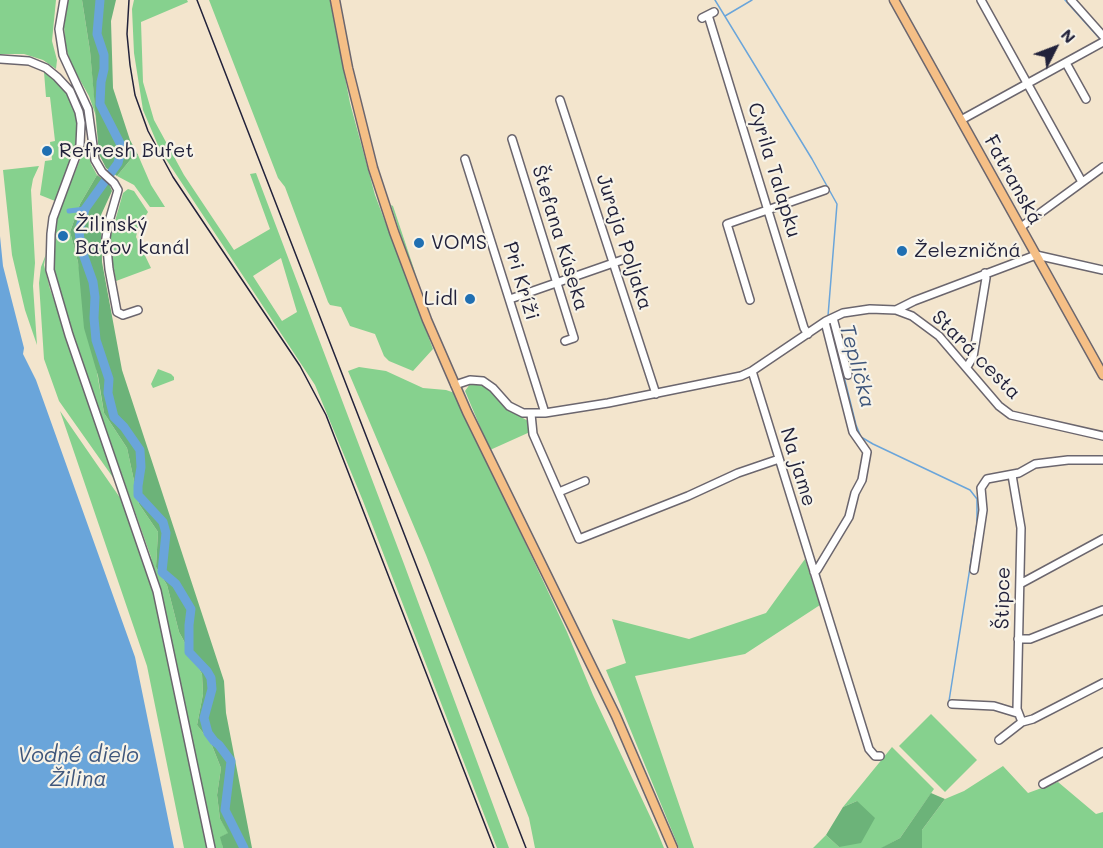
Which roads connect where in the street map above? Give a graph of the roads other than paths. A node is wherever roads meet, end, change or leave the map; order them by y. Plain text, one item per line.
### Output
1 (64, 0) edge
2 (335, 0) edge
3 (894, 0) edge
4 (981, 0) edge
5 (1071, 0) edge
6 (708, 15) dead end
7 (1103, 40) edge
8 (0, 60) edge
9 (1066, 63) junction
10 (1028, 84) junction
11 (1086, 99) dead end
12 (560, 100) dead end
13 (961, 120) junction
14 (512, 139) dead end
15 (465, 159) dead end
16 (1103, 167) edge
17 (1083, 182) junction
18 (825, 190) dead end
19 (768, 209) junction
20 (1021, 227) junction
21 (1036, 255) junction
22 (622, 260) dead end
23 (614, 263) junction
24 (1103, 270) edge
25 (985, 273) junction
26 (557, 283) junction
27 (510, 299) junction
28 (750, 300) dead end
29 (138, 310) dead end
30 (896, 310) junction
31 (829, 320) junction
32 (808, 334) junction
33 (565, 341) dead end
34 (968, 367) junction
35 (752, 371) junction
36 (848, 375) dead end
37 (1103, 375) edge
38 (455, 385) junction
39 (656, 394) junction
40 (545, 413) junction
41 (531, 414) junction
42 (1103, 436) edge
43 (779, 459) junction
44 (1103, 460) edge
45 (1012, 475) junction
46 (585, 482) dead end
47 (559, 492) junction
48 (1103, 538) edge
49 (974, 570) dead end
50 (814, 572) junction
51 (1020, 584) junction
52 (1103, 610) edge
53 (1018, 639) junction
54 (1103, 683) edge
55 (952, 704) dead end
56 (1017, 713) junction
57 (1022, 722) junction
58 (999, 740) dead end
59 (1103, 752) edge
60 (880, 756) dead end
61 (1043, 784) dead end
62 (212, 848) edge
63 (673, 848) edge

1 - 29 street
2 - 38 main road
3 - 13 main road, Fatranská
4 - 10 street
5 - 7 street
6 - 19 street, Cyrila Talapku
7 - 9 street
8 - 62 street
9 - 10 street
9 - 11 street
10 - 13 street
10 - 17 street
12 - 23 street, Juraja Poljaka
13 - 20 main road, Fatranská
14 - 26 street, Štefana Kúseka
15 - 27 street, Pri Kríži
16 - 17 street
17 - 20 street
18 - 19 street
19 - 28 street
19 - 32 street, Cyrila Talapku
20 - 21 main road, Fatranská
21 - 24 street
21 - 25 street
21 - 37 main road, Fatranská
22 - 23 street
23 - 26 street
23 - 39 street, Juraja Poljaka
25 - 30 street
25 - 34 street
26 - 27 street
26 - 33 street, Štefana Kúseka
27 - 40 street, Pri Kríži
30 - 31 street
30 - 34 street, Stará cesta
31 - 32 street
31 - 36 street
31 - 50 street
32 - 35 street
34 - 42 street, Stará cesta
35 - 39 street
35 - 43 street, Na jame
38 - 41 street
38 - 63 main road
39 - 40 street
40 - 41 street
41 - 47 street
43 - 47 street
43 - 50 street, Na jame
44 - 45 street
45 - 49 street
45 - 51 street, Štipce
46 - 47 street
48 - 51 street
50 - 60 street, Na jame
51 - 53 street, Štipce
52 - 53 street
53 - 56 street, Štipce
54 - 57 street
55 - 56 street
56 - 57 street, Štipce
57 - 58 street
59 - 61 street

